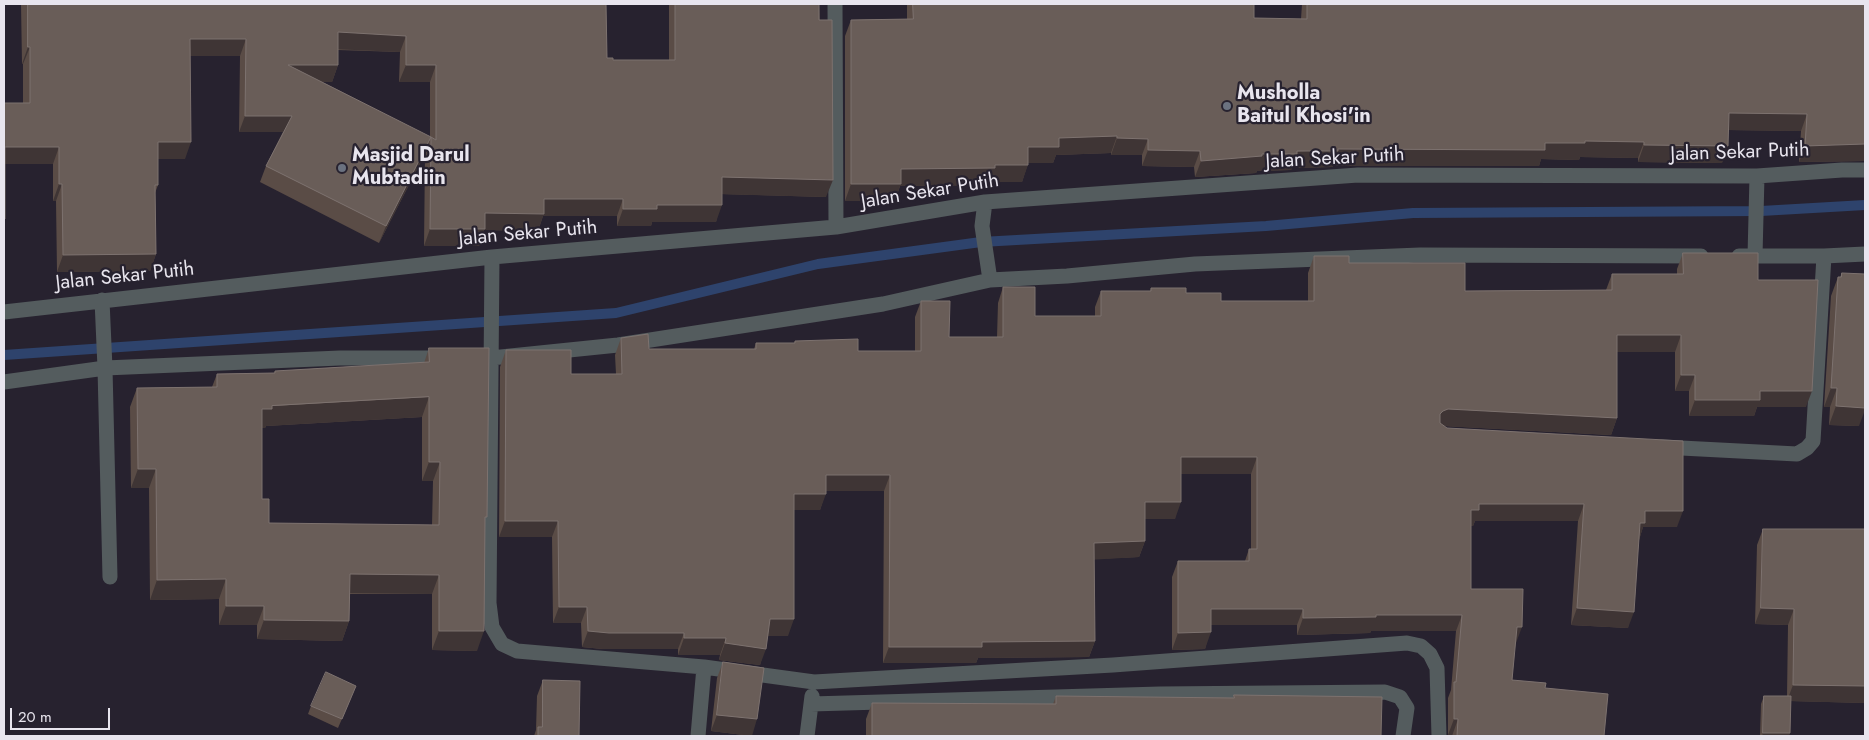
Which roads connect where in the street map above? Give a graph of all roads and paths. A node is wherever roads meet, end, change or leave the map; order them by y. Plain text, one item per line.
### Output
1 (836, 4) edge
2 (1865, 170) edge
3 (1757, 176) junction
4 (985, 202) junction
5 (836, 227) junction
6 (1755, 250) junction
7 (1865, 254) edge
8 (1824, 256) junction
9 (492, 257) junction
10 (990, 280) junction
11 (102, 300) junction
12 (4, 312) edge
13 (491, 353) junction
14 (105, 368) junction
15 (4, 382) edge
16 (1649, 446) edge
17 (110, 577) dead end
18 (704, 667) junction
19 (814, 682) junction
20 (811, 704) junction
21 (698, 736) edge
22 (807, 736) edge
23 (1404, 736) edge
24 (1439, 736) edge

1 - 5 street
2 - 3 street, Jalan Sekar Putih
3 - 4 street, Jalan Sekar Putih
3 - 6 street
4 - 5 street, Jalan Sekar Putih
4 - 10 street
5 - 9 street, Jalan Sekar Putih
6 - 8 street
6 - 10 street
7 - 8 street
8 - 16 street
9 - 11 street, Jalan Sekar Putih
9 - 13 street
10 - 13 street
11 - 12 street, Jalan Sekar Putih
11 - 14 street
13 - 14 street
13 - 18 street
14 - 15 street
14 - 17 street
18 - 19 street
18 - 21 street
19 - 20 street
19 - 24 street
20 - 22 street
20 - 23 street

